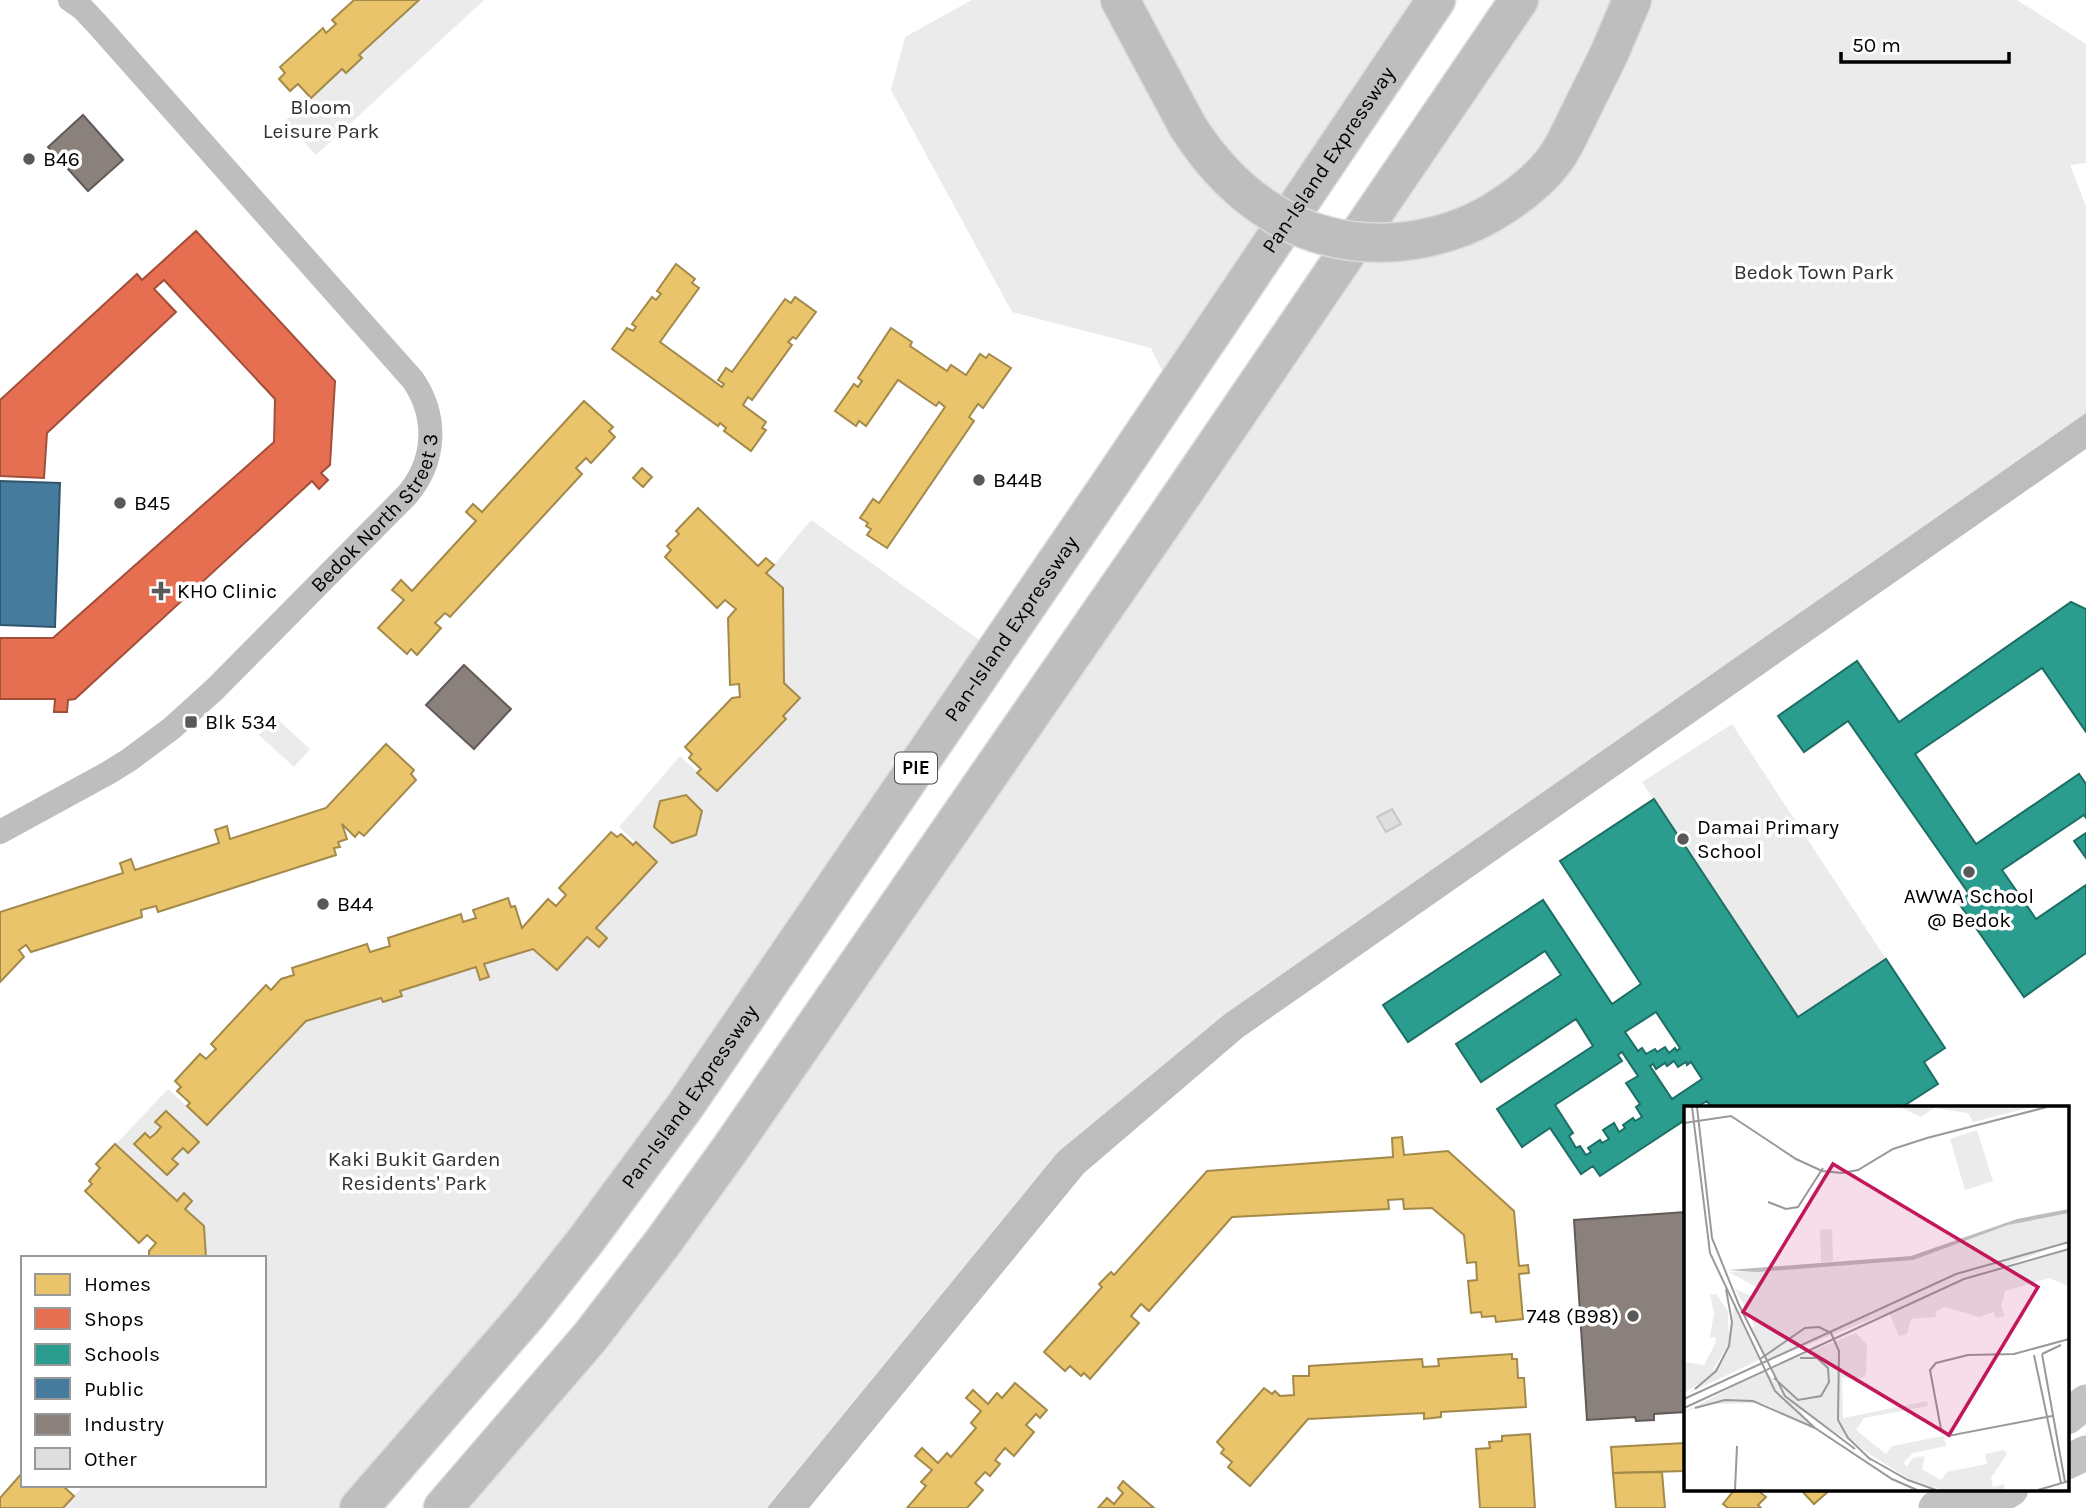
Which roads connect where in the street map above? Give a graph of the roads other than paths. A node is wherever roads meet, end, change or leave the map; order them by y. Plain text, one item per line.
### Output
1 (70, 0) edge
2 (1120, 0) edge
3 (1436, 0) edge
4 (1519, 0) edge
5 (1632, 0) edge
6 (0, 832) edge
7 (2086, 1402) edge
8 (2068, 1416) edge
9 (2086, 1425) edge
10 (2068, 1433) edge
11 (2086, 1453) edge
12 (2068, 1462) edge
13 (1962, 1490) edge
14 (2009, 1490) edge
15 (359, 1508) edge
16 (443, 1508) edge
17 (1936, 1508) edge
18 (1980, 1508) edge

1 - 6 street, Bedok North Street 3
2 - 5 highway, bridge
3 - 15 highway, Pan-Island Expressway / PIE
4 - 16 highway
7 - 8 main road
9 - 10 main road
11 - 12 main road
13 - 17 main road
14 - 18 main road

